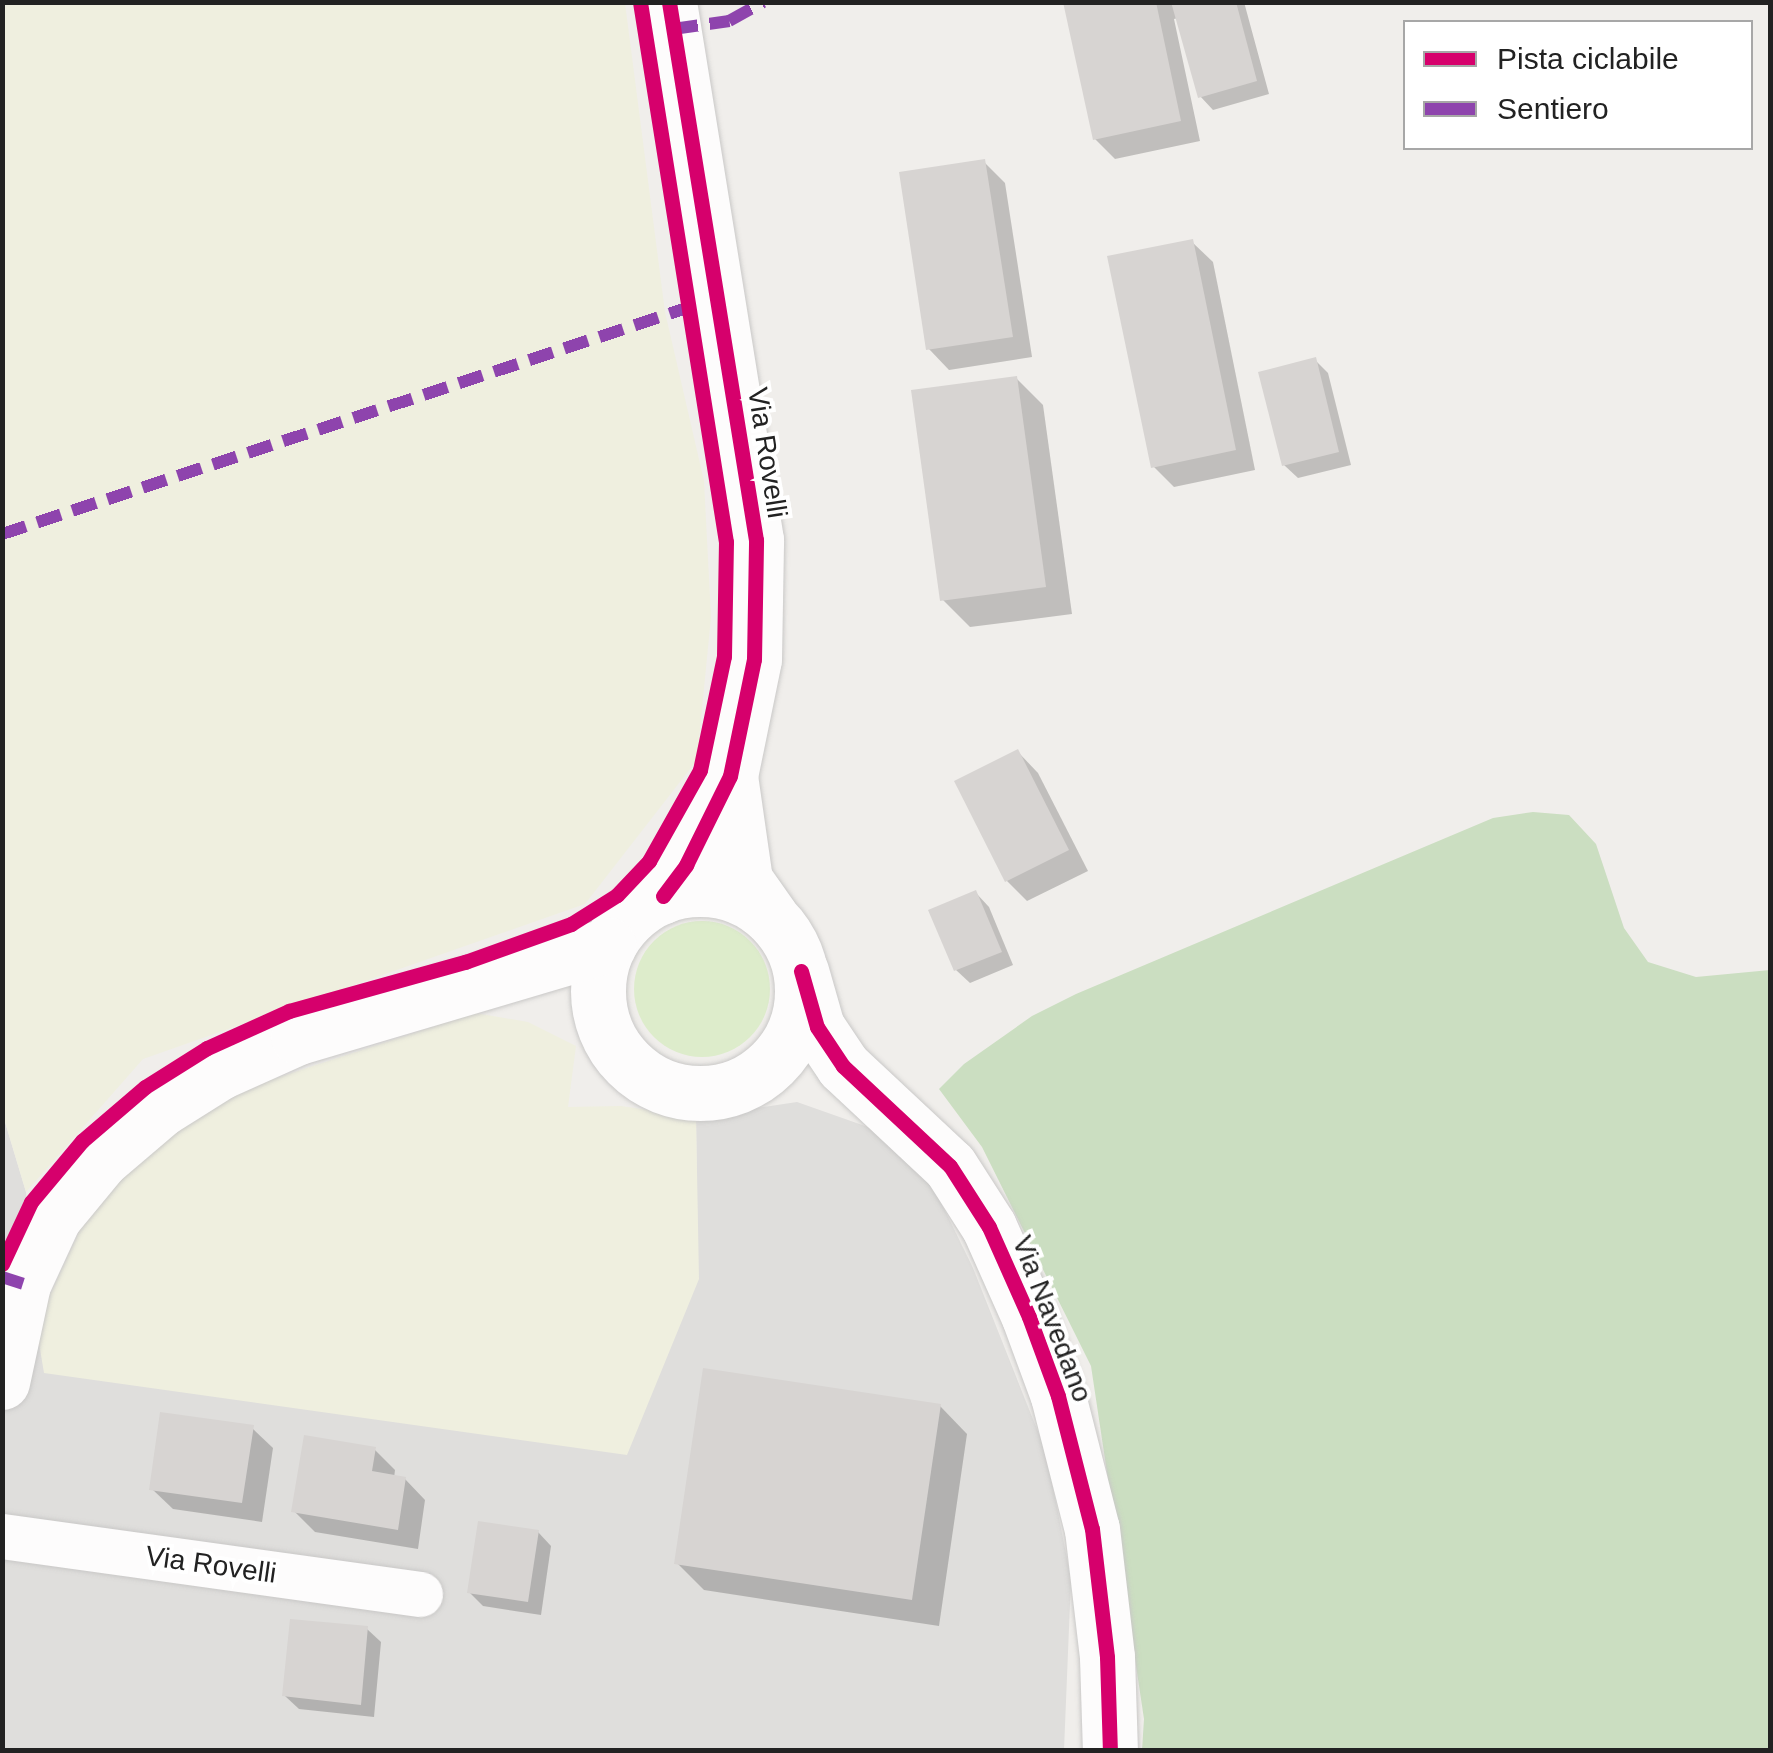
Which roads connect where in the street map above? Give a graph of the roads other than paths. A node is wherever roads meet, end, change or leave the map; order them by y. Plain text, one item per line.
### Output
1 (670, 2) edge
2 (730, 776) junction
3 (663, 896) junction
4 (771, 917) junction
5 (609, 945) junction
6 (800, 971) junction
7 (467, 987) junction
8 (610, 1040) junction
9 (736, 1087) junction
10 (912, 1130) junction
11 (2, 1382) edge
12 (2, 1536) edge
13 (420, 1594) dead end
14 (1110, 1750) edge

1 - 2 street, Via Rovelli
2 - 3 street, Via Rovelli
2 - 4 street, Via Rovelli
3 - 4 street
3 - 5 street
4 - 6 street
5 - 7 street
5 - 8 street
6 - 9 street
6 - 10 street, Via Navedano
7 - 8 street
7 - 11 street
8 - 9 street
9 - 10 street
10 - 14 street, Via Navedano
12 - 13 street, Via Rovelli

